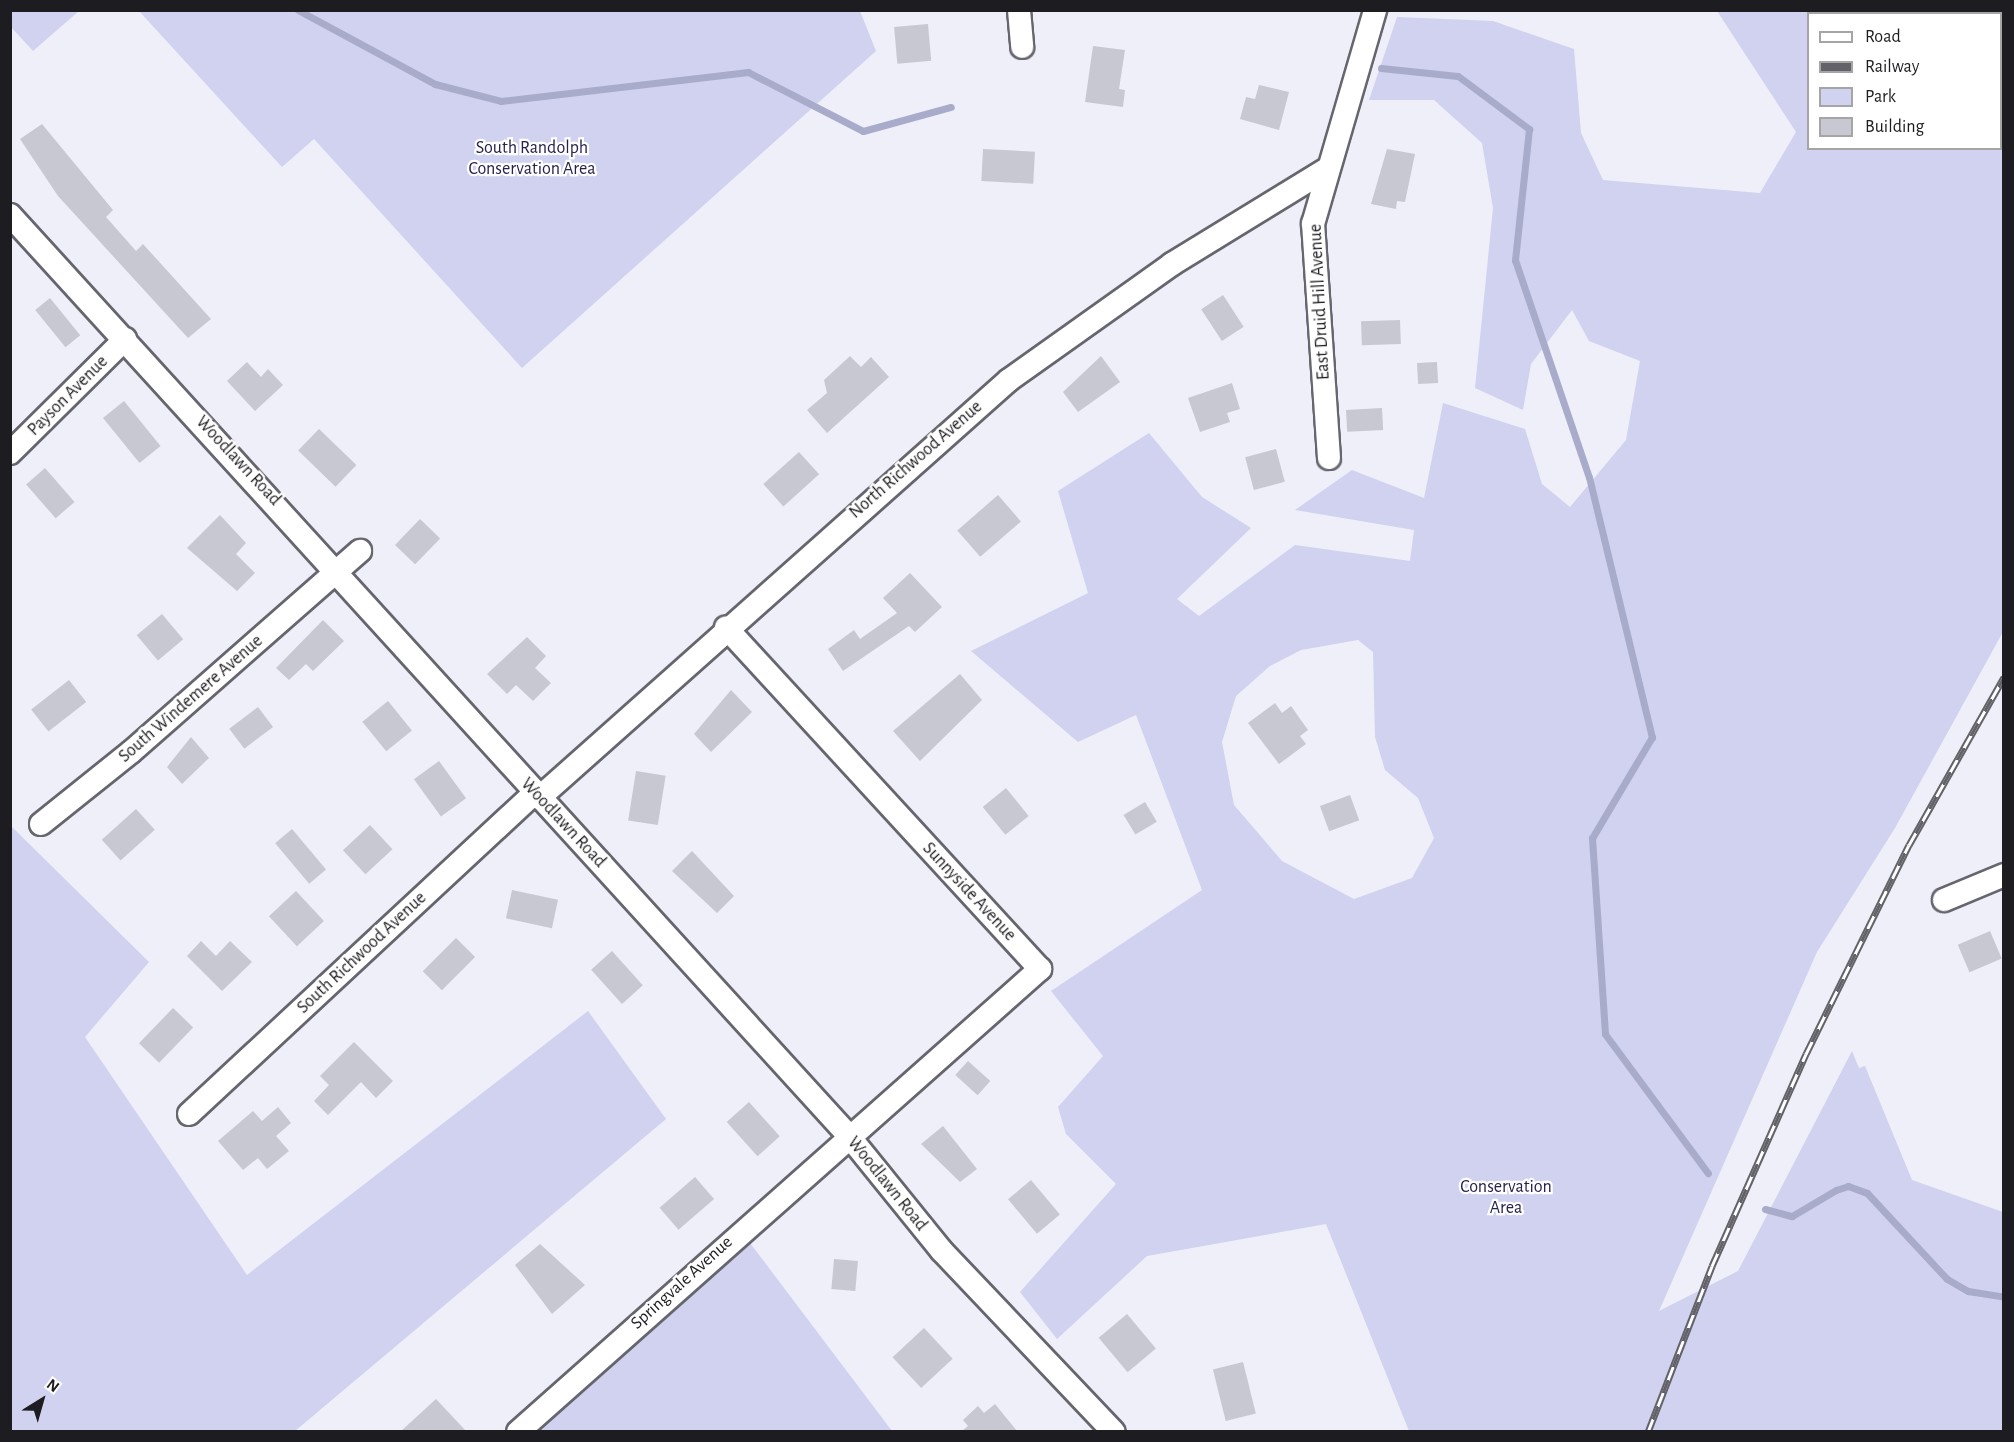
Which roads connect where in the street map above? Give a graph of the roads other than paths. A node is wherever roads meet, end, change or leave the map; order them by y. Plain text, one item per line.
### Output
1 (1019, 10) edge
2 (1376, 10) edge
3 (1022, 47) dead end
4 (1327, 169) junction
5 (10, 215) edge
6 (125, 339) junction
7 (10, 453) edge
8 (1329, 458) dead end
9 (360, 551) dead end
10 (338, 570) junction
11 (726, 627) junction
12 (537, 796) junction
13 (41, 824) dead end
14 (2004, 875) edge
15 (1944, 900) dead end
16 (189, 1114) dead end
17 (848, 1135) junction
18 (518, 1431) edge
19 (1114, 1431) edge

1 - 3 street
2 - 4 street, East Druid Hill Avenue
4 - 8 street, East Druid Hill Avenue
4 - 11 street, North Richwood Avenue
5 - 6 street, Woodlawn Road
6 - 7 street, Payson Avenue
6 - 10 street, Woodlawn Road
9 - 10 street, South Windemere Avenue
10 - 12 street, Woodlawn Road
10 - 13 street, South Windemere Avenue
11 - 12 street, North Richwood Avenue
11 - 17 street, Sunnyside Avenue
12 - 16 street, South Richwood Avenue
12 - 17 street, Woodlawn Road
14 - 15 street
17 - 18 street, Springvale Avenue
17 - 19 street, Woodlawn Road

